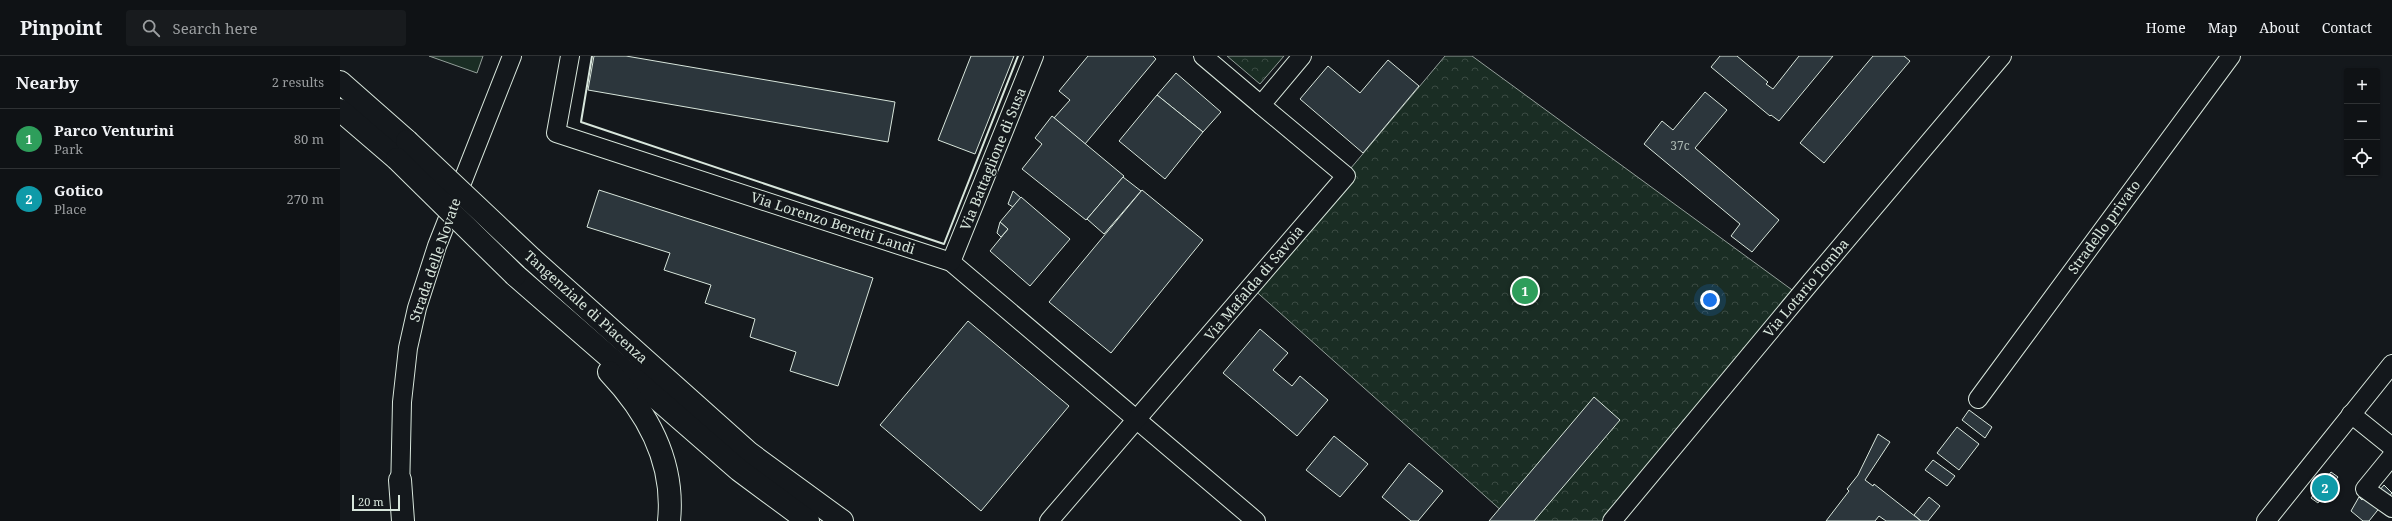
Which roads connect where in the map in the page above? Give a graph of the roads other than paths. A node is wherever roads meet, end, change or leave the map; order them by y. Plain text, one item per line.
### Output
1 (512, 56) edge
2 (570, 56) edge
3 (1034, 56) edge
4 (1203, 56) edge
5 (1302, 56) edge
6 (2002, 56) edge
7 (2231, 56) edge
8 (340, 82) edge
9 (1262, 105) junction
10 (340, 110) edge
11 (402, 150) junction
12 (951, 262) junction
13 (515, 275) junction
14 (2392, 364) edge
15 (1978, 399) dead end
16 (2351, 414) junction
17 (1137, 420) junction
18 (2392, 447) edge
19 (2392, 456) edge
20 (400, 480) junction
21 (2392, 508) edge
22 (400, 521) edge
23 (403, 521) edge
24 (669, 521) edge
25 (808, 521) edge
26 (842, 521) edge
27 (1050, 521) edge
28 (1256, 521) edge
29 (1612, 521) edge
30 (2266, 521) edge

1 - 20 street, Strada delle Novate
2 - 12 street, Via Lorenzo Beretti Landi
3 - 12 street, Via Battaglione di Susa
4 - 9 street
5 - 9 street
6 - 29 street, Via Lotario Tomba
7 - 15 street, Stradello privato
8 - 11 highway, Tangenziale di Piacenza
9 - 17 street, Via Mafalda di Savoia
10 - 11 highway, Tangenziale di Piacenza
11 - 13 highway, Tangenziale di Piacenza, bridge
11 - 26 highway, Tangenziale di Piacenza, bridge
12 - 17 street, Via Lorenzo Beretti Landi
13 - 24 highway
13 - 25 highway, Tangenziale di Piacenza
14 - 16 street
16 - 18 street
16 - 30 street
17 - 27 street, Via Mafalda di Savoia
17 - 28 street, Via Lorenzo Beretti Landi
19 - 21 street
20 - 22 street, Strada delle Novate
20 - 23 highway

